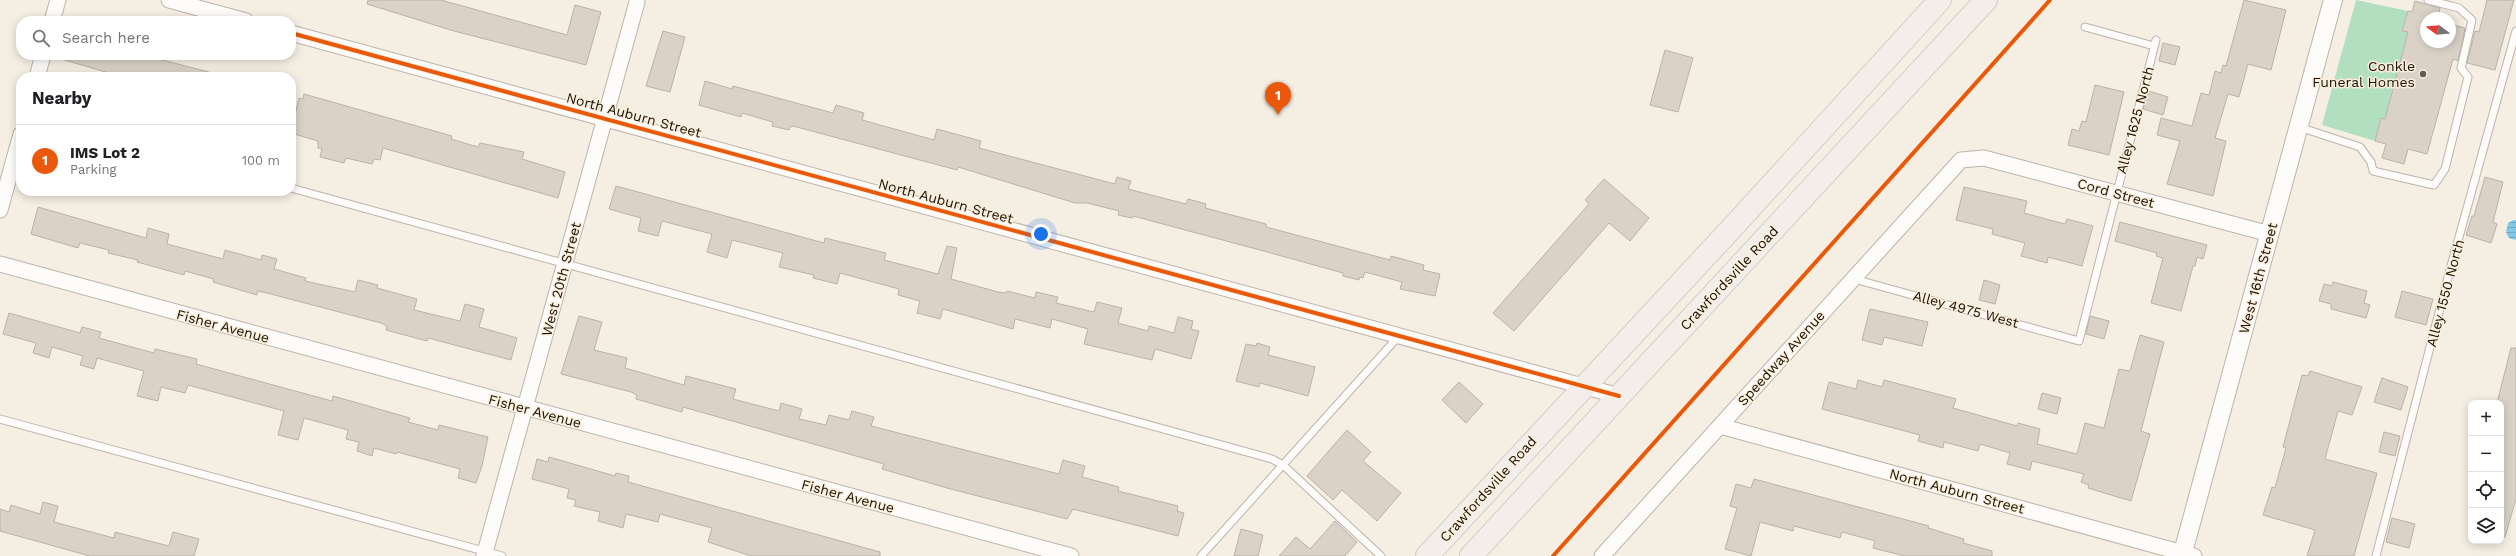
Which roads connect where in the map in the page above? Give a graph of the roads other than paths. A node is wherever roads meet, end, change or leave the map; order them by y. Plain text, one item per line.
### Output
1 (58, 0) edge
2 (169, 0) edge
3 (1940, 0) edge
4 (1986, 0) edge
5 (2333, 0) edge
6 (2428, 0) edge
7 (637, 2) dead end
8 (53, 16) edge
9 (228, 16) edge
10 (2085, 27) dead end
11 (2516, 32) edge
12 (296, 34) edge
13 (42, 60) edge
14 (38, 72) edge
15 (605, 119) junction
16 (2299, 127) junction
17 (16, 152) edge
18 (1961, 160) joint
19 (296, 189) edge
20 (2116, 193) junction
21 (0, 210) edge
22 (2270, 234) junction
23 (566, 262) junction
24 (0, 264) edge
25 (1853, 278) junction
26 (1398, 337) junction
27 (2078, 341) joint
28 (1582, 388) junction
29 (1619, 396) junction
30 (525, 409) junction
31 (0, 419) edge
32 (1720, 426) junction
33 (1283, 465) junction
34 (485, 554) edge
35 (2186, 555) edge
36 (502, 556) edge
37 (1071, 556) edge
38 (1201, 556) edge
39 (1381, 556) edge
40 (1427, 556) edge
41 (1471, 556) edge
42 (1602, 556) edge
43 (2376, 556) edge

1 - 8 street
2 - 9 street
3 - 28 main road, Crawfordsville Road
4 - 29 main road, Crawfordsville Road
5 - 16 street, West 16th Street
6 - 16 lane
7 - 15 street, West 20th Street
10 - 20 lane, Alley 1625 North
11 - 43 lane, Alley 1550 North
12 - 15 street, North Auburn Street
13 - 14 street
15 - 23 street, West 20th Street
15 - 26 street, North Auburn Street
16 - 22 street, West 16th Street
17 - 21 street
18 - 20 street, Cord Street
18 - 25 street, Speedway Avenue
19 - 23 lane
20 - 22 street, Cord Street
20 - 27 lane, Alley 1625 North
22 - 35 street, West 16th Street
23 - 30 street, West 20th Street
23 - 33 lane
24 - 30 street, Fisher Avenue
25 - 27 lane, Alley 4975 West
25 - 32 street, Speedway Avenue
26 - 28 street, North Auburn Street
26 - 33 lane
28 - 29 street, North Auburn Street
28 - 40 main road, Crawfordsville Road
29 - 41 main road, Crawfordsville Road
30 - 34 street, West 20th Street
30 - 37 street, Fisher Avenue
31 - 34 lane
32 - 35 street, North Auburn Street
32 - 42 street, Speedway Avenue
33 - 38 lane
33 - 39 lane
34 - 36 lane

